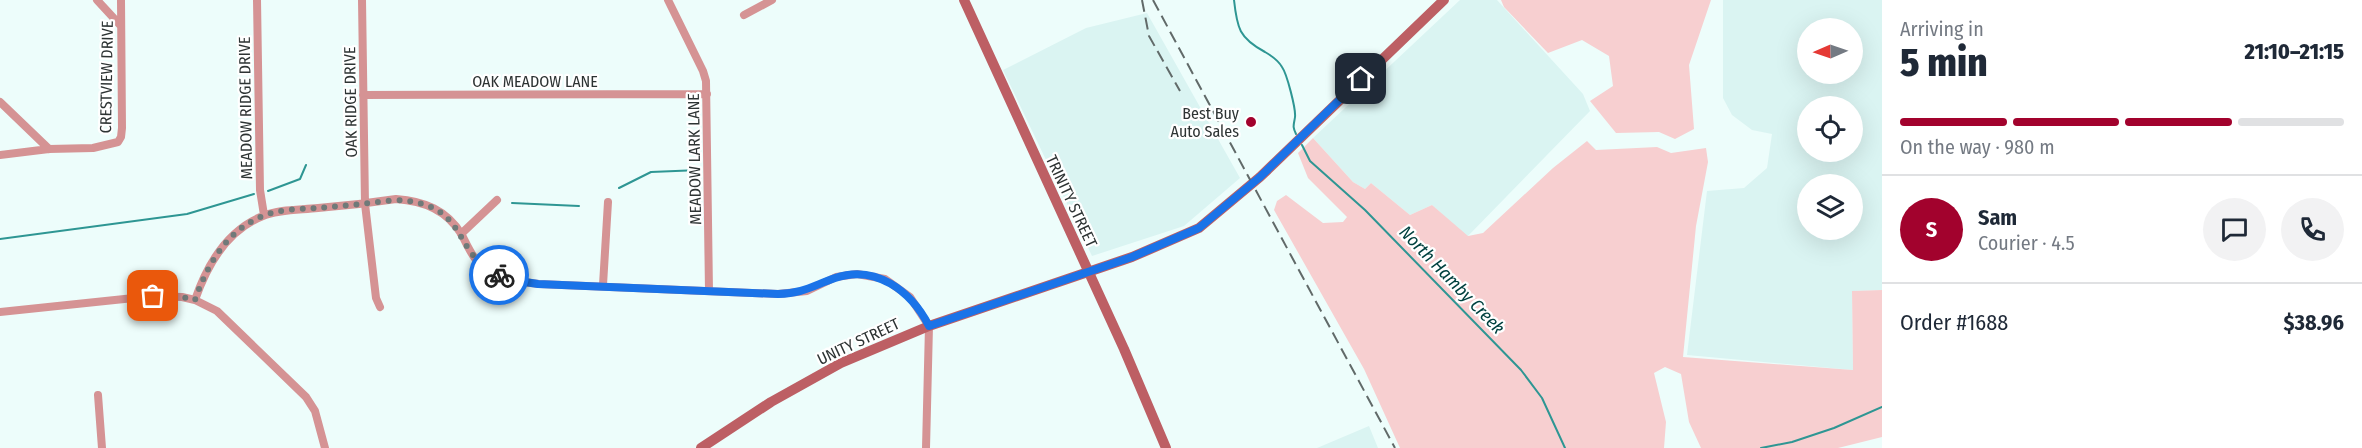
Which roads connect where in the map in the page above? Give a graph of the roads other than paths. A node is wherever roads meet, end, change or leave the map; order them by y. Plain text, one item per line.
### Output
1 (97, 0) edge
2 (120, 0) edge
3 (257, 0) edge
4 (362, 0) edge
5 (668, 0) edge
6 (772, 0) edge
7 (964, 0) edge
8 (1444, 0) edge
9 (744, 15) dead end
10 (121, 26) junction
11 (707, 94) junction
12 (363, 95) junction
13 (0, 102) edge
14 (49, 149) junction
15 (0, 155) edge
16 (496, 200) dead end
17 (608, 202) dead end
18 (365, 204) junction
19 (264, 215) junction
20 (461, 234) junction
21 (1088, 273) junction
22 (603, 285) junction
23 (709, 291) junction
24 (195, 300) junction
25 (380, 307) dead end
26 (0, 312) edge
27 (929, 326) junction
28 (98, 395) dead end
29 (102, 448) edge
30 (325, 448) edge
31 (701, 448) edge
32 (926, 448) edge
33 (1166, 448) edge

1 - 10 street
2 - 10 street, CRESTVIEW DRIVE
3 - 19 street, MEADOW RIDGE DRIVE
4 - 12 street, OAK RIDGE DRIVE
5 - 11 street, MEADOW LARK LANE
6 - 9 street
7 - 21 street, TRINITY STREET
8 - 21 street, UNITY STREET
10 - 14 street, CRESTVIEW DRIVE
11 - 12 street, OAK MEADOW LANE
11 - 23 street, MEADOW LARK LANE
12 - 18 street, OAK RIDGE DRIVE
13 - 14 street
14 - 15 street, CRESTVIEW DRIVE
16 - 20 street
17 - 22 street
18 - 19 street
18 - 20 street
18 - 25 street, OAK RIDGE DRIVE
19 - 24 street
20 - 22 street
21 - 27 street, UNITY STREET
21 - 33 street, TRINITY STREET
22 - 23 street
23 - 27 street
24 - 26 street
24 - 30 street
27 - 31 street, UNITY STREET
27 - 32 street
28 - 29 street

